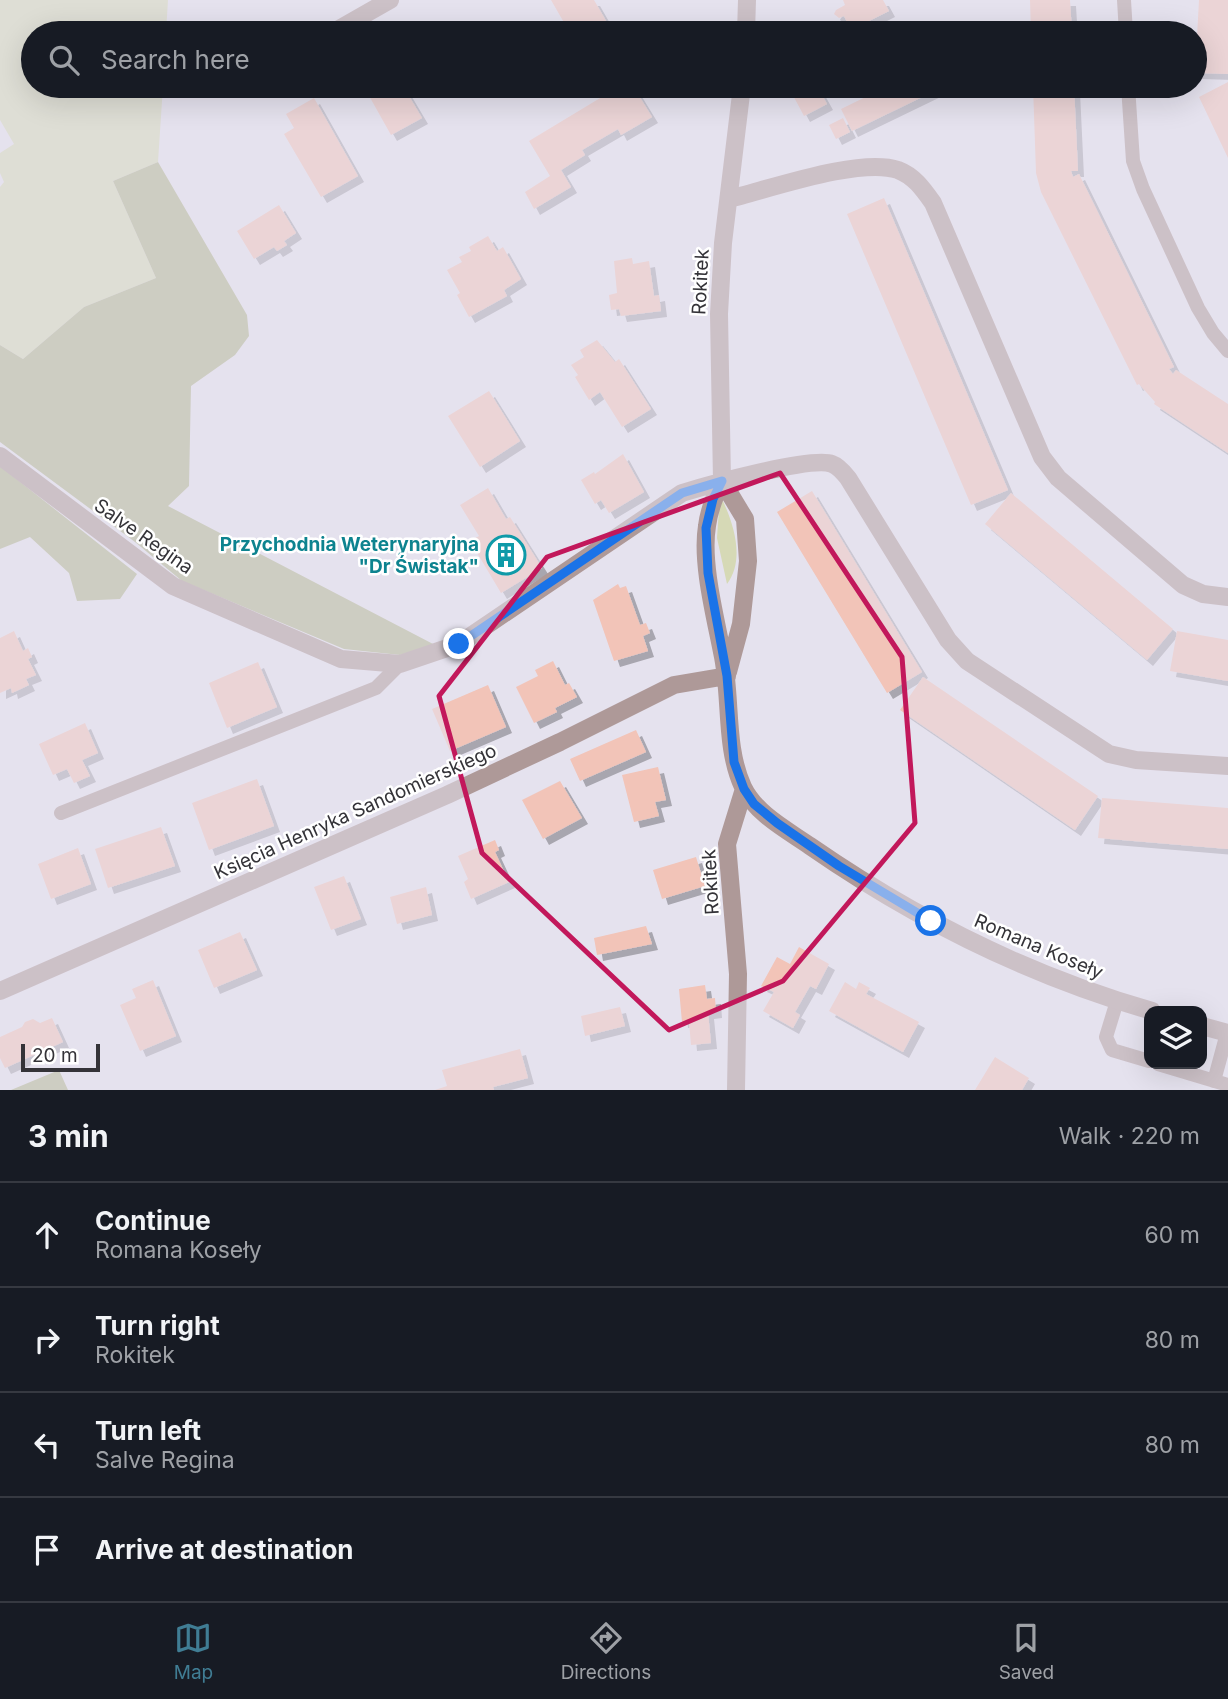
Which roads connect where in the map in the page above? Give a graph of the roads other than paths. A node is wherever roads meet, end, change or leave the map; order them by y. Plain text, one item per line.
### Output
1 (390, 0) edge
2 (747, 0) edge
3 (1124, 0) edge
4 (353, 21) edge
5 (746, 21) edge
6 (1125, 21) edge
7 (741, 98) edge
8 (1130, 98) edge
9 (729, 199) junction
10 (1228, 351) edge
11 (0, 456) edge
12 (722, 481) junction
13 (1228, 597) edge
14 (400, 664) junction
15 (727, 676) junction
16 (1228, 766) edge
17 (744, 789) junction
18 (61, 813) dead end
19 (0, 991) edge
20 (1117, 1001) junction
21 (1144, 1009) edge
22 (1207, 1027) edge
23 (1228, 1033) edge
24 (1144, 1060) edge
25 (1175, 1069) edge
26 (1221, 1083) edge
27 (736, 1090) edge

1 - 4 street
2 - 5 street
3 - 6 lane
7 - 9 street, Rokitek
8 - 10 lane
9 - 12 street, Rokitek
9 - 13 street
11 - 14 street, Salve Regina
12 - 14 street, Salve Regina
12 - 15 street, Rokitek
12 - 15 street, Rokitek
12 - 16 street, Salve Regina
14 - 18 lane
15 - 17 street, Rokitek
15 - 19 street, Księcia Henryka Sandomierskiego
17 - 20 street, Romana Koseły
17 - 27 street, Rokitek
20 - 21 street, Romana Koseły
20 - 24 lane
22 - 23 street
23 - 26 lane
25 - 26 lane

